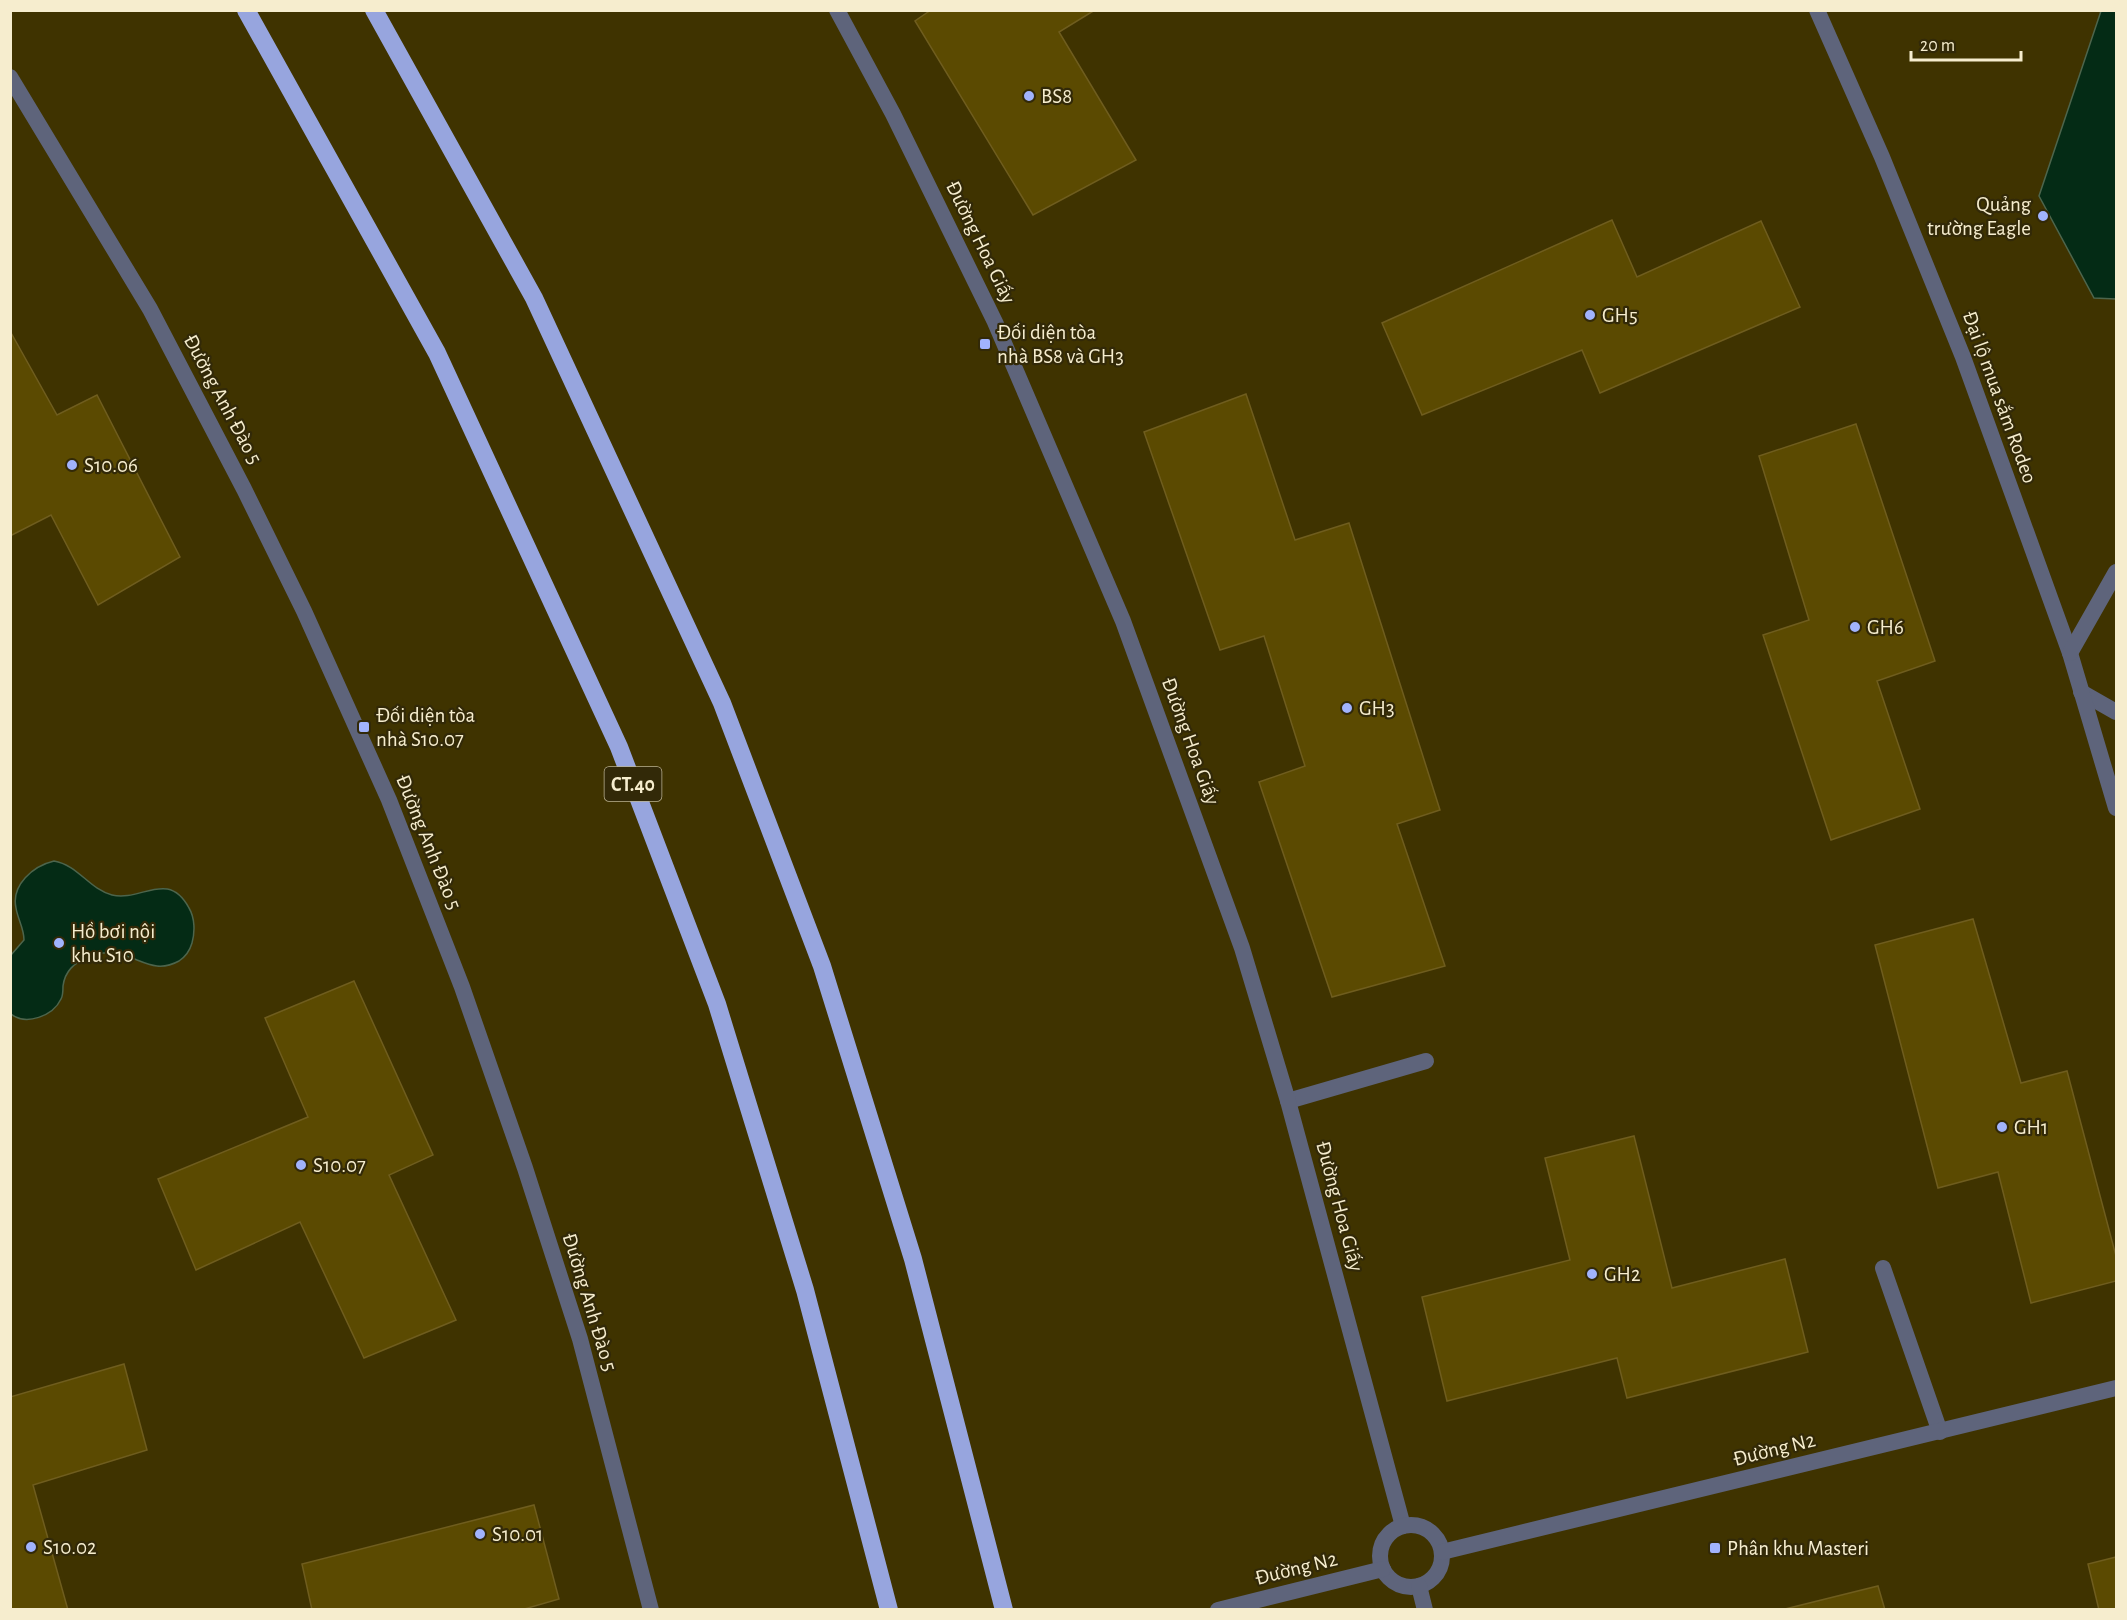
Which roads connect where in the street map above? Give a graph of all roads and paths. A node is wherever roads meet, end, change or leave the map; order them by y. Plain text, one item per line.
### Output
1 (246, 10) edge
2 (374, 10) edge
3 (837, 10) edge
4 (1817, 10) edge
5 (10, 77) edge
6 (2116, 572) edge
7 (2070, 653) junction
8 (2081, 692) junction
9 (2116, 712) edge
10 (2116, 808) edge
11 (1426, 1060) dead end
12 (1288, 1101) junction
13 (1883, 1268) dead end
14 (2116, 1388) edge
15 (1940, 1432) junction
16 (1402, 1526) junction
17 (1442, 1552) junction
18 (1383, 1569) junction
19 (1419, 1586) junction
20 (651, 1610) edge
21 (889, 1610) edge
22 (1004, 1610) edge
23 (1218, 1610) edge
24 (1425, 1610) edge

1 - 21 highway, CT.40
2 - 22 highway
3 - 12 street, Đường Hoa Giấy
4 - 7 street, Đại lộ mua sắm Rodeo
5 - 20 street, Đường Anh Đào 5
6 - 7 street
7 - 8 street, Đại lộ mua sắm Rodeo
8 - 9 street
8 - 10 street, Đại lộ mua sắm Rodeo
11 - 12 street
12 - 16 street, Đường Hoa Giấy
13 - 15 street
14 - 15 street, Đường N2
15 - 17 street, Đường N2
16 - 17 street
16 - 18 street
17 - 19 street
18 - 19 street
18 - 23 street, Đường N2
19 - 24 street

